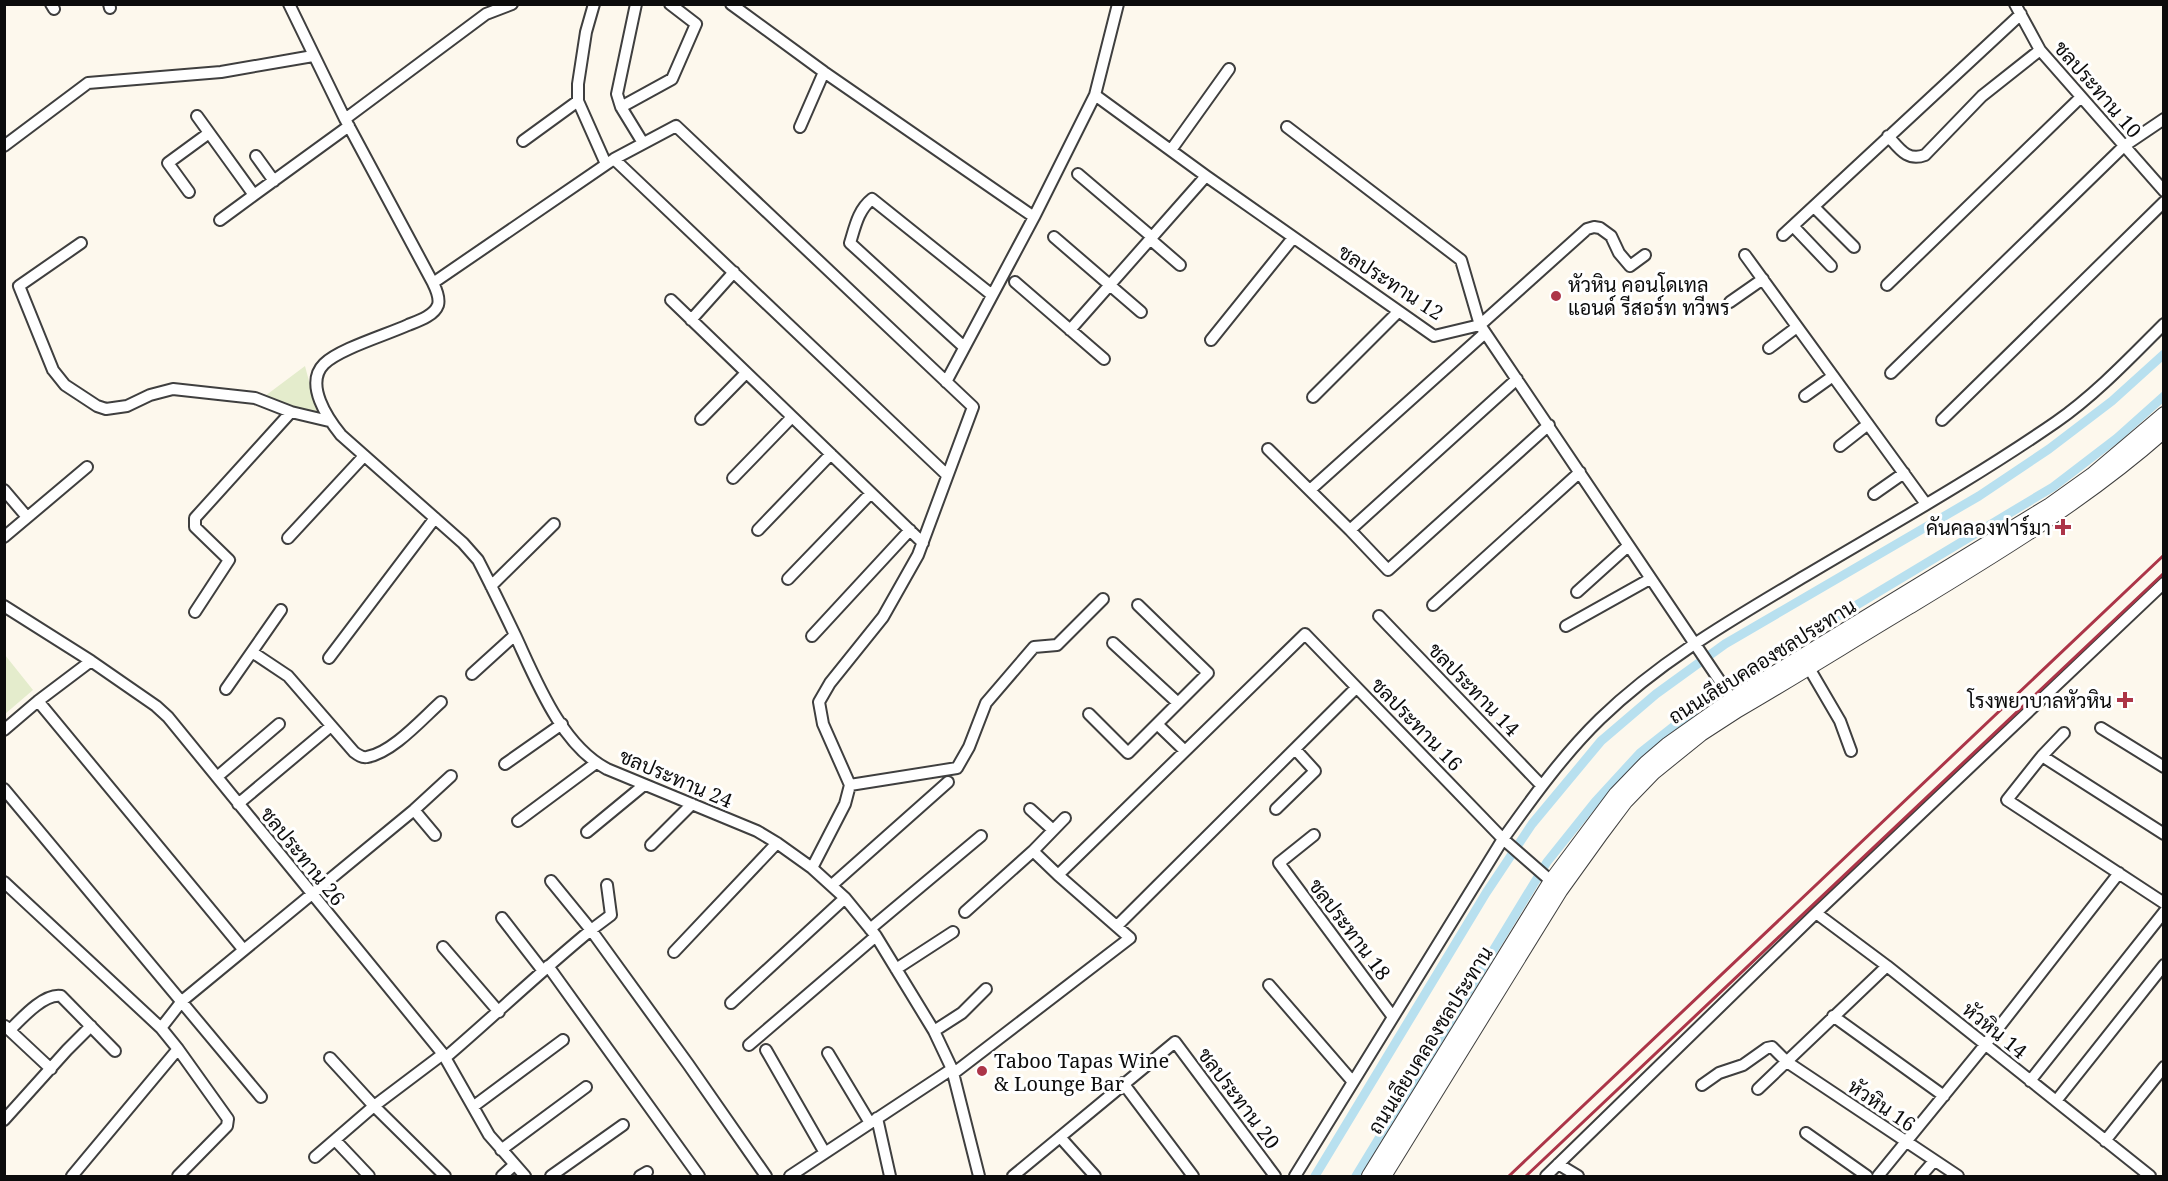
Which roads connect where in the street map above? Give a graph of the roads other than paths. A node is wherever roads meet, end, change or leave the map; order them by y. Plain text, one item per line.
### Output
1 (289, 4) edge
2 (512, 4) edge
3 (594, 4) edge
4 (636, 4) edge
5 (670, 4) edge
6 (731, 4) edge
7 (1118, 4) edge
8 (2018, 9) edge
9 (2040, 50) junction
10 (313, 56) junction
11 (1230, 69) dead end
12 (824, 72) junction
13 (1095, 94) junction
14 (2081, 97) junction
15 (579, 101) junction
16 (621, 107) junction
17 (197, 116) dead end
18 (2163, 119) edge
19 (347, 123) junction
20 (800, 127) dead end
21 (1287, 127) dead end
22 (209, 133) junction
23 (1888, 136) junction
24 (523, 141) dead end
25 (643, 143) junction
26 (4, 146) edge
27 (2124, 146) junction
28 (1171, 150) junction
29 (256, 156) dead end
30 (610, 162) junction
31 (1078, 174) dead end
32 (1206, 176) junction
33 (274, 181) junction
34 (2163, 191) edge
35 (189, 192) dead end
36 (254, 195) junction
37 (2163, 202) edge
38 (1814, 207) junction
39 (1034, 217) junction
40 (220, 220) dead end
41 (1793, 226) junction
42 (1783, 235) dead end
43 (1054, 237) dead end
44 (1151, 238) junction
45 (1293, 238) junction
46 (81, 243) dead end
47 (1854, 247) dead end
48 (1645, 255) dead end
49 (1744, 255) dead end
50 (1180, 265) dead end
51 (1831, 266) dead end
52 (734, 272) junction
53 (1762, 279) junction
54 (1015, 282) dead end
55 (433, 283) junction
56 (1110, 284) junction
57 (1887, 285) dead end
58 (992, 295) junction
59 (670, 300) dead end
60 (1730, 302) dead end
61 (1141, 312) dead end
62 (1398, 312) junction
63 (691, 320) junction
64 (2163, 324) edge
65 (1797, 327) junction
66 (1483, 329) junction
67 (1070, 330) junction
68 (1211, 340) dead end
69 (964, 347) junction
70 (1769, 348) dead end
71 (1104, 359) dead end
72 (746, 373) junction
73 (1891, 373) dead end
74 (1833, 376) junction
75 (1517, 379) junction
76 (946, 382) junction
77 (1805, 396) dead end
78 (1313, 397) dead end
79 (291, 412) junction
80 (2163, 414) edge
81 (792, 417) junction
82 (701, 419) dead end
83 (1942, 420) dead end
84 (329, 421) junction
85 (1868, 424) junction
86 (1549, 425) junction
87 (2163, 431) edge
88 (1840, 446) dead end
89 (1268, 449) dead end
90 (831, 454) junction
91 (364, 456) junction
92 (87, 467) dead end
93 (1580, 472) junction
94 (1904, 473) junction
95 (947, 475) junction
96 (733, 478) dead end
97 (4, 490) edge
98 (1310, 490) junction
99 (871, 493) junction
100 (1874, 494) dead end
101 (1926, 504) junction
102 (27, 517) junction
103 (435, 518) junction
104 (554, 524) dead end
105 (758, 530) dead end
106 (910, 530) junction
107 (1350, 530) junction
108 (4, 537) edge
109 (288, 538) dead end
110 (923, 543) junction
111 (1628, 546) junction
112 (788, 579) dead end
113 (1650, 579) junction
114 (2163, 583) edge
115 (491, 586) junction
116 (1577, 592) dead end
117 (1103, 599) dead end
118 (1138, 605) dead end
119 (1432, 605) dead end
120 (4, 606) edge
121 (281, 610) dead end
122 (195, 612) dead end
123 (1379, 616) dead end
124 (1566, 626) dead end
125 (515, 635) junction
126 (812, 636) dead end
127 (1113, 643) dead end
128 (1694, 643) junction
129 (252, 652) junction
130 (329, 658) dead end
131 (91, 661) junction
132 (1809, 668) junction
133 (472, 674) dead end
134 (1356, 687) junction
135 (226, 689) dead end
136 (1732, 699) junction
137 (38, 700) junction
138 (441, 702) dead end
139 (1178, 703) junction
140 (1089, 714) dead end
141 (279, 724) dead end
142 (562, 724) junction
143 (1157, 724) junction
144 (331, 726) junction
145 (2101, 728) dead end
146 (4, 730) edge
147 (2064, 733) dead end
148 (1294, 749) junction
149 (1185, 751) junction
150 (1851, 751) dead end
151 (2042, 756) junction
152 (596, 763) junction
153 (505, 764) dead end
154 (2163, 767) edge
155 (451, 776) dead end
156 (216, 777) junction
157 (948, 782) dead end
158 (644, 785) junction
159 (850, 785) junction
160 (1542, 786) junction
161 (4, 789) edge
162 (238, 804) junction
163 (692, 804) junction
164 (1030, 809) dead end
165 (1276, 809) dead end
166 (414, 810) junction
167 (1065, 818) dead end
168 (518, 821) dead end
169 (1053, 830) junction
170 (587, 832) dead end
171 (2163, 834) edge
172 (1314, 835) dead end
173 (435, 836) dead end
174 (981, 836) dead end
175 (1503, 838) junction
176 (777, 843) junction
177 (651, 845) dead end
178 (1033, 851) junction
179 (812, 868) junction
180 (2119, 873) junction
181 (1058, 875) junction
182 (552, 881) dead end
183 (1551, 881) junction
184 (4, 882) edge
185 (607, 885) dead end
186 (832, 885) junction
187 (310, 894) junction
188 (845, 897) junction
189 (2163, 903) edge
190 (964, 912) dead end
191 (2163, 912) edge
192 (1816, 913) junction
193 (502, 918) dead end
194 (1116, 926) junction
195 (591, 930) junction
196 (873, 932) junction
197 (953, 932) dead end
198 (443, 947) dead end
199 (243, 949) junction
200 (674, 952) dead end
201 (2163, 965) edge
202 (1887, 966) junction
203 (545, 968) junction
204 (896, 969) junction
205 (1269, 985) dead end
206 (986, 989) dead end
207 (182, 1001) junction
208 (731, 1003) dead end
209 (499, 1012) junction
210 (1833, 1016) junction
211 (1393, 1017) junction
212 (91, 1026) junction
213 (7, 1028) edge
214 (161, 1028) junction
215 (934, 1031) junction
216 (563, 1040) dead end
217 (749, 1045) dead end
218 (1985, 1045) junction
219 (178, 1049) junction
220 (766, 1050) dead end
221 (115, 1051) dead end
222 (828, 1053) dead end
223 (444, 1056) junction
224 (330, 1058) dead end
225 (1787, 1062) junction
226 (2163, 1067) edge
227 (51, 1069) junction
228 (953, 1071) junction
229 (2031, 1081) junction
230 (1353, 1082) junction
231 (1123, 1083) junction
232 (1702, 1085) dead end
233 (586, 1087) dead end
234 (1758, 1089) dead end
235 (1944, 1096) junction
236 (261, 1097) dead end
237 (2056, 1101) junction
238 (374, 1106) junction
239 (474, 1106) junction
240 (5, 1118) edge
241 (874, 1120) junction
242 (623, 1125) dead end
243 (1806, 1133) dead end
244 (1060, 1137) junction
245 (335, 1140) junction
246 (2105, 1141) junction
247 (1906, 1143) junction
248 (501, 1149) junction
249 (825, 1153) junction
250 (315, 1157) dead end
251 (1934, 1161) junction
252 (1558, 1164) junction
253 (514, 1165) junction
254 (72, 1176) edge
255 (178, 1176) edge
256 (369, 1176) edge
257 (445, 1176) edge
258 (502, 1176) edge
259 (525, 1176) edge
260 (551, 1176) edge
261 (699, 1176) edge
262 (766, 1176) edge
263 (790, 1176) edge
264 (890, 1176) edge
265 (979, 1176) edge
266 (1013, 1176) edge
267 (1095, 1176) edge
268 (1192, 1176) edge
269 (1275, 1176) edge
270 (1295, 1176) edge
271 (1369, 1176) edge
272 (1384, 1176) edge
273 (1546, 1176) edge
274 (1578, 1176) edge
275 (1868, 1176) edge
276 (1878, 1176) edge
277 (1921, 1176) edge
278 (1958, 1176) edge
279 (2150, 1176) edge

1 - 10 street
2 - 19 street
3 - 15 street
4 - 16 street
5 - 16 street
6 - 12 street
7 - 13 street
8 - 9 street, ชลประทาน 10
8 - 23 street
9 - 14 street, ชลประทาน 10
9 - 23 street
10 - 19 street
10 - 26 street
11 - 28 street
12 - 20 street
12 - 39 street
13 - 28 street, ชลประทาน 12
13 - 39 street
14 - 27 street, ชลประทาน 10
14 - 57 street
15 - 24 street
15 - 30 street
16 - 25 street
17 - 22 street
18 - 27 street
19 - 33 street
19 - 55 street
21 - 66 street
22 - 35 street
22 - 36 street
23 - 38 street
25 - 30 street
25 - 76 street
27 - 34 street, ชลประทาน 10
27 - 73 street
28 - 32 street, ชลประทาน 12
29 - 33 street
30 - 52 street
30 - 55 street
31 - 44 street
32 - 44 street
32 - 45 street, ชลประทาน 12
33 - 36 street
36 - 40 street
37 - 83 street
38 - 41 street
38 - 47 street
39 - 58 street
41 - 42 street
41 - 51 street
43 - 56 street
44 - 50 street
44 - 56 street
45 - 62 street, ชลประทาน 12
45 - 68 street
46 - 79 street
48 - 66 street
49 - 53 street
52 - 63 street
52 - 95 street
53 - 60 street
53 - 65 street
54 - 67 street
55 - 84 street
56 - 61 street
56 - 67 street
58 - 69 street
58 - 69 street
59 - 63 street
62 - 66 street, ชลประทาน 12
62 - 78 street
63 - 72 street
64 - 101 street
65 - 70 street
65 - 74 street
66 - 75 street
66 - 98 street
67 - 71 street
69 - 76 street
72 - 81 street
72 - 82 street
74 - 77 street
74 - 85 street
75 - 86 street
75 - 107 street
76 - 95 street
79 - 84 street
79 - 122 street
80 - 136 street, ถนนเลียบคลองชลประทาน
81 - 90 street
81 - 96 street
84 - 91 street, ชลประทาน 24
85 - 88 street
85 - 94 street
86 - 93 street
86 - 107 street
87 - 132 street, ถนนเลียบคลองชลประทาน
89 - 98 street
90 - 99 street
90 - 105 street
91 - 103 street, ชลประทาน 24
91 - 109 street
92 - 102 street
93 - 111 street
93 - 119 street
94 - 100 street
94 - 101 street
95 - 110 street
97 - 102 street
98 - 107 street
99 - 106 street
99 - 112 street
101 - 128 street
102 - 108 street
103 - 115 street, ชลประทาน 24
103 - 130 street
104 - 115 street
106 - 110 street
106 - 126 street
110 - 159 street
111 - 113 street
111 - 116 street
113 - 124 street
113 - 128 street
114 - 192 street
115 - 125 street, ชลประทาน 24
117 - 159 street
118 - 139 street
120 - 131 street, ชลประทาน 26
121 - 129 street
123 - 160 street, ชลประทาน 14
125 - 133 street
125 - 142 street, ชลประทาน 24
127 - 139 street
128 - 136 street
128 - 160 street
129 - 135 street
129 - 144 street
131 - 137 street
131 - 156 street, ชลประทาน 26
132 - 150 street
132 - 272 street, ถนนเลียบคลองชลประทาน
134 - 148 street
134 - 149 street, ชลประทาน 16
134 - 175 street, ชลประทาน 16
136 - 183 street, ถนนเลียบคลองชลประทาน
137 - 146 street
137 - 199 street
138 - 144 street
139 - 143 street
140 - 143 street
141 - 156 street
142 - 152 street, ชลประทาน 24
142 - 153 street
143 - 149 street
144 - 162 street
145 - 154 street
147 - 151 street
148 - 165 street
148 - 194 street
149 - 181 street
151 - 171 street
151 - 180 street
152 - 158 street, ชลประทาน 24
152 - 168 street
155 - 166 street
156 - 162 street, ชลประทาน 26
157 - 186 street
158 - 163 street, ชลประทาน 24
158 - 170 street
159 - 179 street
160 - 175 street
161 - 207 street
162 - 187 street, ชลประทาน 26
163 - 176 street, ชลประทาน 24
163 - 177 street
164 - 169 street
166 - 173 street
166 - 187 street
167 - 169 street
169 - 178 street
172 - 211 street, ชลประทาน 18
174 - 196 street
175 - 183 street, ชลประทาน 16
175 - 211 street
176 - 179 street, ชลประทาน 24
176 - 200 street
178 - 181 street
178 - 190 street
179 - 186 street, ชลประทาน 24
180 - 189 street
180 - 218 street
181 - 194 street
182 - 195 street
183 - 271 street, ถนนเลียบคลองชลประทาน
184 - 214 street
185 - 195 street
186 - 188 street, ชลประทาน 24
187 - 199 street
187 - 223 street, ชลประทาน 26
188 - 196 street, ชลประทาน 24
188 - 208 street
191 - 229 street
192 - 202 street, หัวหิน 14
192 - 252 street
193 - 203 street
194 - 228 street
195 - 203 street
195 - 262 street
196 - 204 street, ชลประทาน 24
196 - 217 street
197 - 204 street
198 - 209 street
199 - 207 street
201 - 237 street
202 - 210 street
202 - 218 street, หัวหิน 14
203 - 209 street
203 - 261 street
204 - 215 street, ชลประทาน 24
205 - 230 street
206 - 215 street
207 - 214 street
207 - 236 street
209 - 223 street
210 - 225 street
210 - 235 street
211 - 230 street
212 - 213 street
212 - 221 street
212 - 227 street
213 - 227 street
214 - 219 street
215 - 228 street, ชลประทาน 24
216 - 239 street
218 - 229 street, หัวหิน 14
218 - 235 street
219 - 254 street
219 - 255 street
220 - 249 street
222 - 241 street
223 - 238 street
223 - 239 street, ชลประทาน 26
224 - 238 street
225 - 232 street, หัวหิน 16
225 - 234 street
225 - 247 street, หัวหิน 16
226 - 246 street
227 - 240 street
228 - 241 street
228 - 265 street, ชลประทาน 24
229 - 237 street, หัวหิน 14
230 - 270 street
231 - 244 street
231 - 268 street
231 - 269 street, ชลประทาน 20
233 - 248 street
235 - 247 street
237 - 246 street, หัวหิน 14
238 - 245 street
238 - 257 street
239 - 248 street, ชลประทาน 26
241 - 249 street
241 - 264 street
242 - 260 street
243 - 275 street
244 - 266 street
244 - 267 street
245 - 250 street
245 - 256 street
246 - 279 street, หัวหิน 14
247 - 251 street, หัวหิน 16
247 - 276 street
248 - 253 street, ชลประทาน 26
249 - 263 street
251 - 277 street
251 - 278 street, หัวหิน 16
252 - 273 street
252 - 274 street
253 - 258 street
253 - 259 street, ชลประทาน 26

